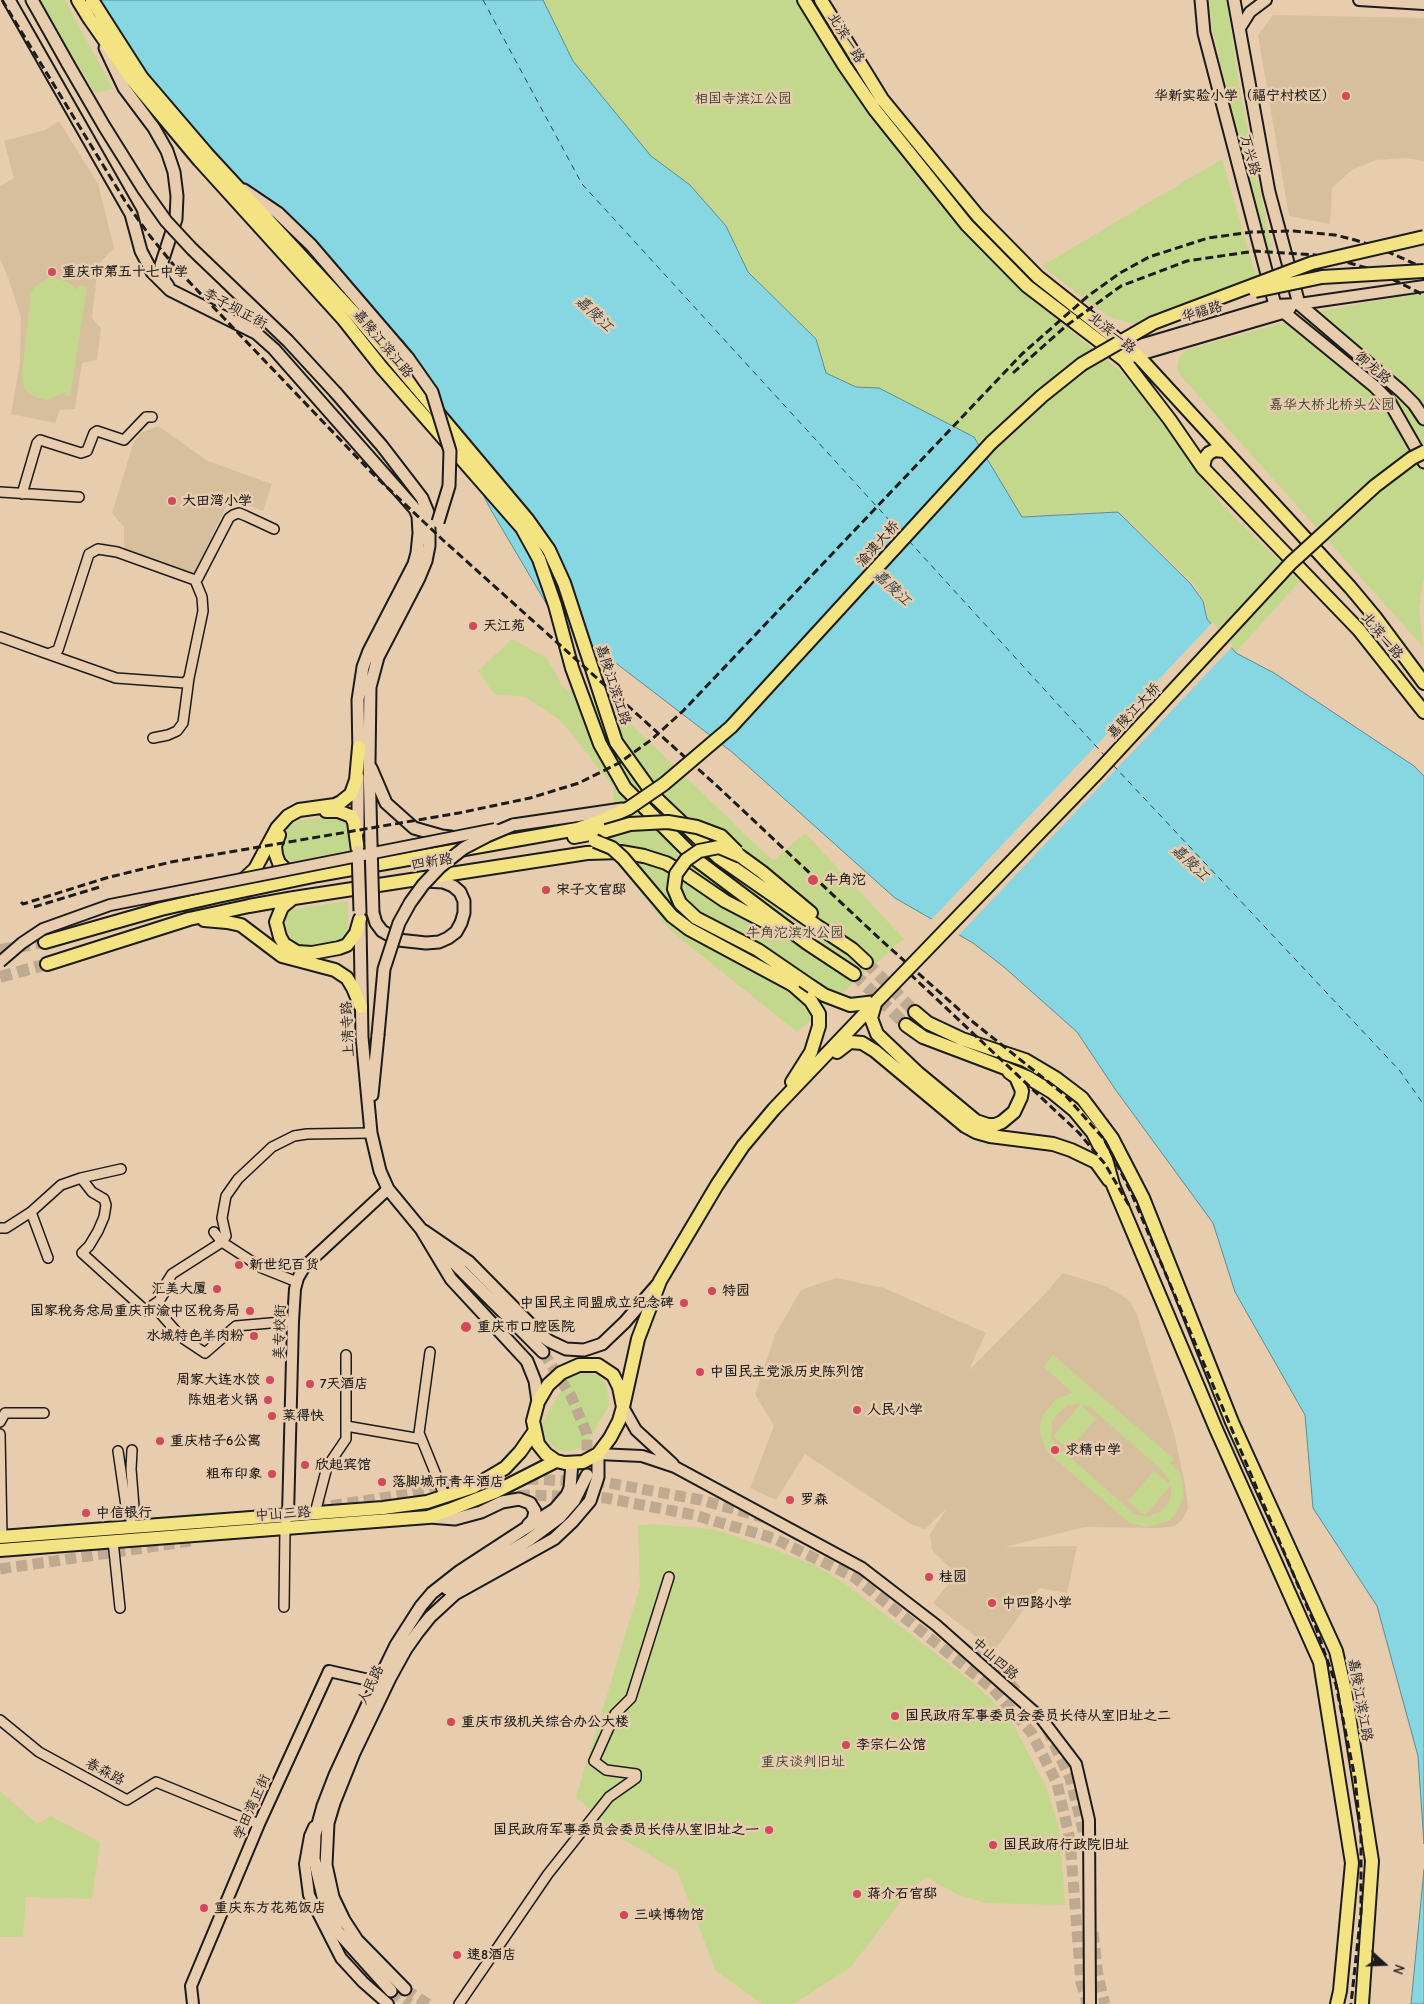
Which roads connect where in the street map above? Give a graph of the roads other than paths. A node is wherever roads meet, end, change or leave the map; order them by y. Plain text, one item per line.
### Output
1 (10, 0) edge
2 (32, 0) edge
3 (78, 0) edge
4 (92, 0) edge
5 (804, 0) edge
6 (822, 0) edge
7 (1201, 0) edge
8 (1234, 0) edge
9 (1266, 0) edge
10 (1359, 0) edge
11 (1424, 4) edge
12 (88, 18) junction
13 (1240, 28) junction
14 (235, 183) junction
15 (1424, 237) edge
16 (1424, 272) edge
17 (1424, 286) edge
18 (170, 290) junction
19 (1216, 300) junction
20 (1299, 304) junction
21 (1279, 309) junction
22 (1127, 354) junction
23 (152, 417) dead end
24 (1424, 419) edge
25 (1224, 451) junction
26 (1424, 452) edge
27 (1424, 462) edge
28 (1203, 468) junction
29 (0, 492) edge
30 (22, 494) junction
31 (79, 497) dead end
32 (274, 529) dead end
33 (426, 561) junction
34 (195, 580) junction
35 (396, 609) junction
36 (0, 637) edge
37 (48, 654) junction
38 (189, 678) junction
39 (1424, 683) edge
40 (1424, 712) edge
41 (154, 738) dead end
42 (358, 747) junction
43 (369, 762) junction
44 (629, 808) junction
45 (513, 826) junction
46 (578, 833) junction
47 (516, 840) junction
48 (358, 851) junction
49 (740, 856) junction
50 (318, 875) junction
51 (411, 880) junction
52 (218, 896) junction
53 (294, 898) junction
54 (360, 915) junction
55 (189, 919) junction
56 (45, 942) tunnel mouth
57 (806, 943) junction
58 (852, 949) junction
59 (0, 962) edge
60 (866, 962) tunnel mouth
61 (47, 964) tunnel mouth
62 (854, 974) tunnel mouth
63 (876, 1002) junction
64 (361, 1007) junction
65 (866, 1012) junction
66 (915, 1012) tunnel mouth
67 (906, 1025) tunnel mouth
68 (1005, 1068) junction
69 (918, 1073) junction
70 (774, 1109) junction
71 (370, 1120) junction
72 (371, 1133) junction
73 (121, 1169) dead end
74 (81, 1178) junction
75 (1113, 1186) junction
76 (388, 1189) junction
77 (31, 1212) junction
78 (0, 1228) edge
79 (421, 1229) junction
80 (214, 1232) dead end
81 (222, 1242) junction
82 (48, 1258) dead end
83 (660, 1281) junction
84 (297, 1282) junction
85 (146, 1312) dead end
86 (293, 1321) junction
87 (430, 1352) dead end
88 (543, 1352) tunnel mouth
89 (346, 1355) dead end
90 (538, 1402) junction
91 (623, 1407) junction
92 (44, 1413) dead end
93 (0, 1422) edge
94 (346, 1426) junction
95 (534, 1432) junction
96 (0, 1434) edge
97 (421, 1439) junction
98 (132, 1450) dead end
99 (118, 1451) dead end
100 (598, 1454) junction
101 (556, 1461) junction
102 (572, 1463) junction
103 (675, 1467) junction
104 (587, 1475) tunnel mouth
105 (444, 1497) junction
106 (315, 1513) junction
107 (288, 1515) junction
108 (428, 1516) junction
109 (131, 1522) junction
110 (285, 1529) junction
111 (523, 1530) junction
112 (113, 1541) junction
113 (1, 1542) edge
114 (669, 1577) dead end
115 (284, 1607) dead end
116 (120, 1608) dead end
117 (407, 1625) junction
118 (378, 1682) junction
119 (0, 1720) edge
120 (335, 1775) junction
121 (259, 1824) junction
122 (405, 1989) tunnel mouth
123 (391, 1991) tunnel mouth
124 (194, 2004) edge
125 (388, 2004) tunnel mouth
126 (458, 2004) edge
127 (1090, 2004) edge
128 (1337, 2004) edge
129 (1362, 2004) edge

1 - 18 main road, 李子坝正街
2 - 33 main road, 李子坝正街, bridge
3 - 12 main road, 嘉陵江滨江路
4 - 14 main road, 嘉陵江滨江路
5 - 22 main road, 北滨一路
6 - 22 main road, 北滨一路
7 - 21 main road, 万兴路
8 - 13 main road, 万兴路
9 - 13 street
10 - 11 street
12 - 18 main road
12 - 57 main road, 嘉陵江滨江路, bridge
13 - 20 main road, 万兴路
14 - 33 main road, bridge
14 - 58 main road, 嘉陵江滨江路, bridge
15 - 19 main road, bridge
16 - 19 main road, bridge
17 - 20 street, 华福路
18 - 35 main road, 李子坝正街
19 - 44 main road, 渝澳大桥, bridge
20 - 21 street, 华福路
20 - 24 main road, 御龙路
21 - 22 street, 华福路
21 - 27 main road, 御龙路
22 - 25 main road, 北滨一路
22 - 28 main road, 北滨一路
23 - 30 street
25 - 28 main road
25 - 39 main road, 北滨一路
26 - 63 main road, 嘉陵江大桥, bridge
28 - 40 main road, 北滨一路
29 - 30 street
30 - 31 street
32 - 34 street
33 - 35 main road, 李子坝正街
34 - 37 street
34 - 38 street
35 - 42 main road, 上清寺路
35 - 43 main road
36 - 37 street
37 - 38 street
38 - 41 street
42 - 48 main road, 上清寺路
42 - 52 main road
43 - 47 main road
43 - 51 main road, bridge
44 - 45 main road
44 - 46 main road, 渝澳大桥
45 - 59 street, bridge
45 - 71 main road, bridge
46 - 47 main road, 四新路
46 - 49 main road, bridge
46 - 70 main road, bridge
47 - 50 main road, 四新路
48 - 50 main road
48 - 54 main road, 上清寺路, bridge
49 - 58 main road
49 - 63 main road, bridge
50 - 52 main road, 四新路
51 - 53 main road, 四新路
51 - 57 main road, 四新路
52 - 56 main road, 四新路
53 - 54 main road
53 - 55 main road, 四新路
54 - 64 main road, 上清寺路
55 - 61 main road, 四新路
55 - 64 main road
57 - 62 main road
58 - 60 main road
63 - 65 main road, 嘉陵江大桥
63 - 69 main road
64 - 71 main road, 上清寺路
65 - 69 main road
65 - 70 main road, 嘉陵江大桥
66 - 129 main road, 嘉陵江滨江路
67 - 68 main road
68 - 69 main road
68 - 75 main road
70 - 75 main road
70 - 83 main road
71 - 72 main road, 上清寺路
72 - 76 main road, 上清寺路
72 - 81 street
73 - 74 street
74 - 77 street
74 - 85 street
75 - 128 main road
76 - 79 main road, 上清寺路
76 - 84 street, 美专校街
77 - 78 street
77 - 82 street
79 - 83 main road
79 - 88 main road
79 - 90 main road, 上清寺路
80 - 81 street
81 - 84 street
81 - 86 street
83 - 91 main road
84 - 86 street, 美专校街
86 - 107 street, 美专校街
87 - 97 street
89 - 94 street
90 - 91 main road
90 - 95 main road
91 - 100 main road
91 - 103 street
92 - 93 street
94 - 97 street
94 - 106 street
95 - 101 main road
95 - 105 main road, 中山三路
96 - 113 street
97 - 105 street
98 - 109 street
99 - 109 street
100 - 102 main road
100 - 103 street
100 - 122 main road, 人民路
101 - 102 main road
101 - 108 main road, 中山三路
102 - 111 main road, 人民路
103 - 127 street, 中山四路
104 - 117 main road
105 - 106 main road, 中山三路
106 - 107 main road, 中山三路
107 - 109 main road, 中山三路
107 - 110 street
108 - 110 main road, 中山三路
108 - 111 main road
109 - 113 main road, 中山三路
110 - 112 main road, 中山三路
110 - 115 street
111 - 117 main road, 人民路
112 - 113 main road, 中山三路
112 - 116 street
114 - 126 street
117 - 118 main road, 人民路
118 - 120 main road, 人民路
118 - 121 street, 学田湾正街
119 - 121 street, 春森路
120 - 123 main road, 人民路
120 - 125 street
121 - 124 street, 学田湾正街

